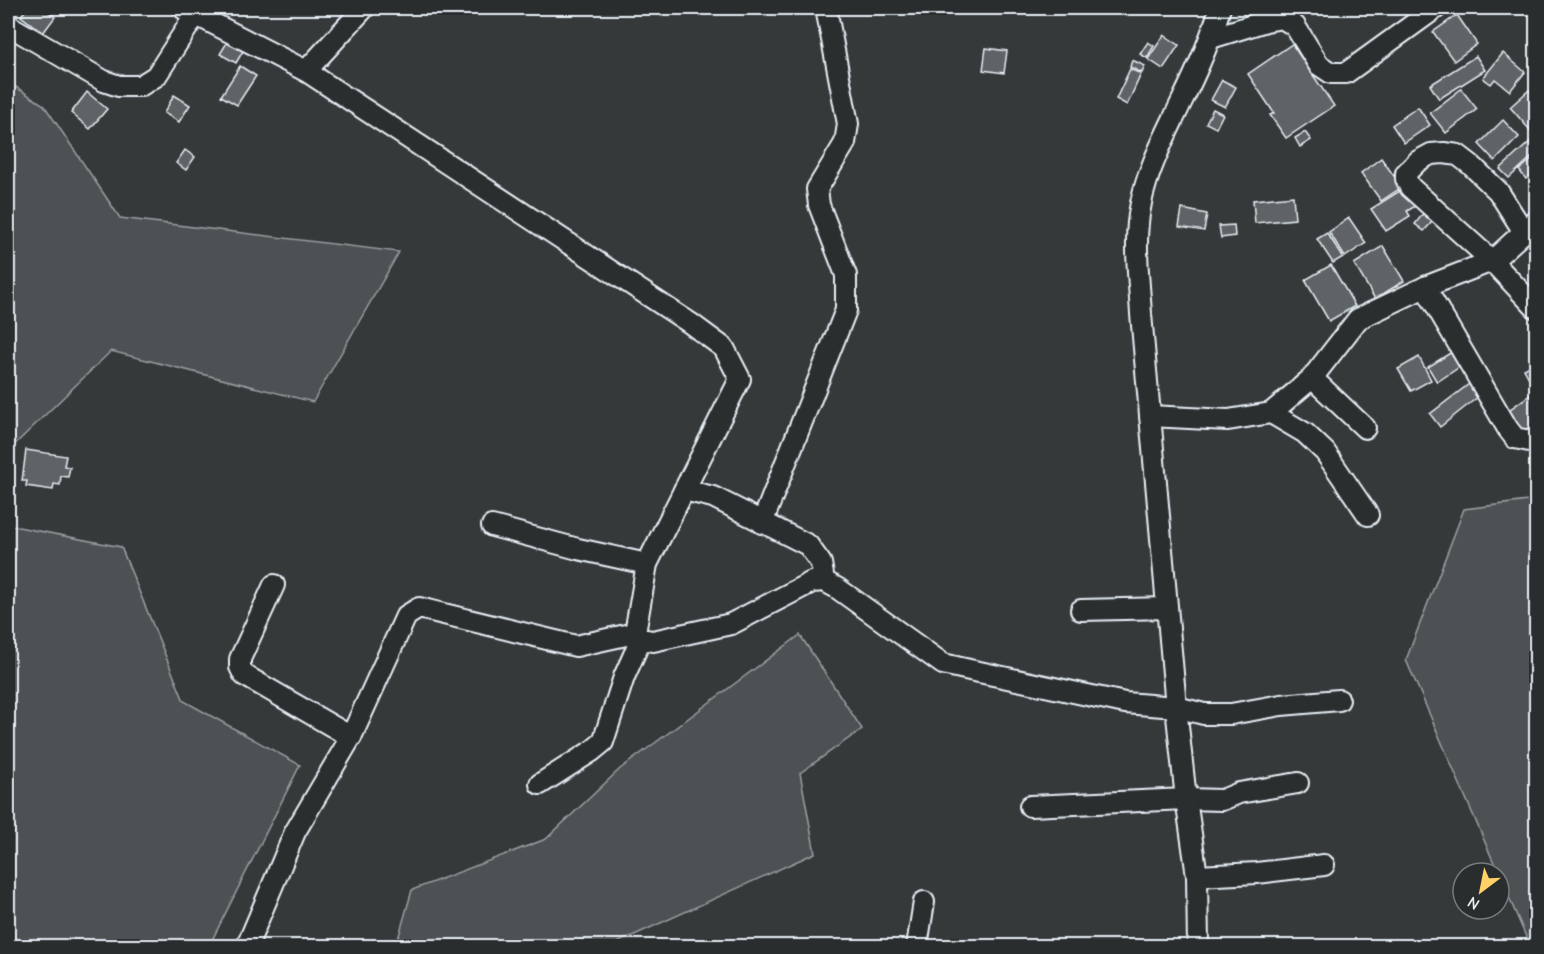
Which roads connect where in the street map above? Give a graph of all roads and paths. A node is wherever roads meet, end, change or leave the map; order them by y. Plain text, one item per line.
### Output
1 (364, 8) edge
2 (826, 8) edge
3 (1220, 8) edge
4 (1436, 8) edge
5 (189, 11) edge
6 (8, 25) edge
7 (1211, 38) junction
8 (306, 71) junction
9 (1530, 226) edge
10 (1492, 261) junction
11 (1425, 287) junction
12 (1536, 308) edge
13 (1312, 378) junction
14 (1271, 413) junction
15 (1150, 416) junction
16 (1365, 428) dead end
17 (1536, 440) edge
18 (684, 490) junction
19 (1368, 515) dead end
20 (762, 523) junction
21 (492, 526) dead end
22 (647, 564) junction
23 (824, 581) junction
24 (274, 585) dead end
25 (1167, 608) junction
26 (1081, 610) dead end
27 (638, 636) junction
28 (1339, 700) dead end
29 (1176, 707) junction
30 (351, 737) junction
31 (1298, 783) dead end
32 (540, 784) dead end
33 (1186, 800) junction
34 (1030, 806) dead end
35 (1324, 865) dead end
36 (1197, 876) junction
37 (924, 902) dead end
38 (247, 946) edge
39 (917, 946) edge
40 (1198, 946) edge

1 - 8 street
2 - 20 street
3 - 7 street
4 - 7 street
5 - 6 street
5 - 8 street
7 - 15 street
8 - 18 street
9 - 10 street
9 - 10 street
10 - 11 street
10 - 12 street
11 - 13 street
11 - 17 street
13 - 14 street
13 - 16 street
14 - 15 street
14 - 19 street
15 - 25 street
18 - 20 street
18 - 22 street
20 - 23 street
21 - 22 street
22 - 27 street
23 - 27 street
23 - 29 street
24 - 30 street
25 - 26 street
25 - 29 street
27 - 30 street
27 - 32 street
28 - 29 street
29 - 33 street
30 - 38 street
31 - 33 street
33 - 34 street
33 - 36 street
35 - 36 street
36 - 40 street
37 - 39 street

